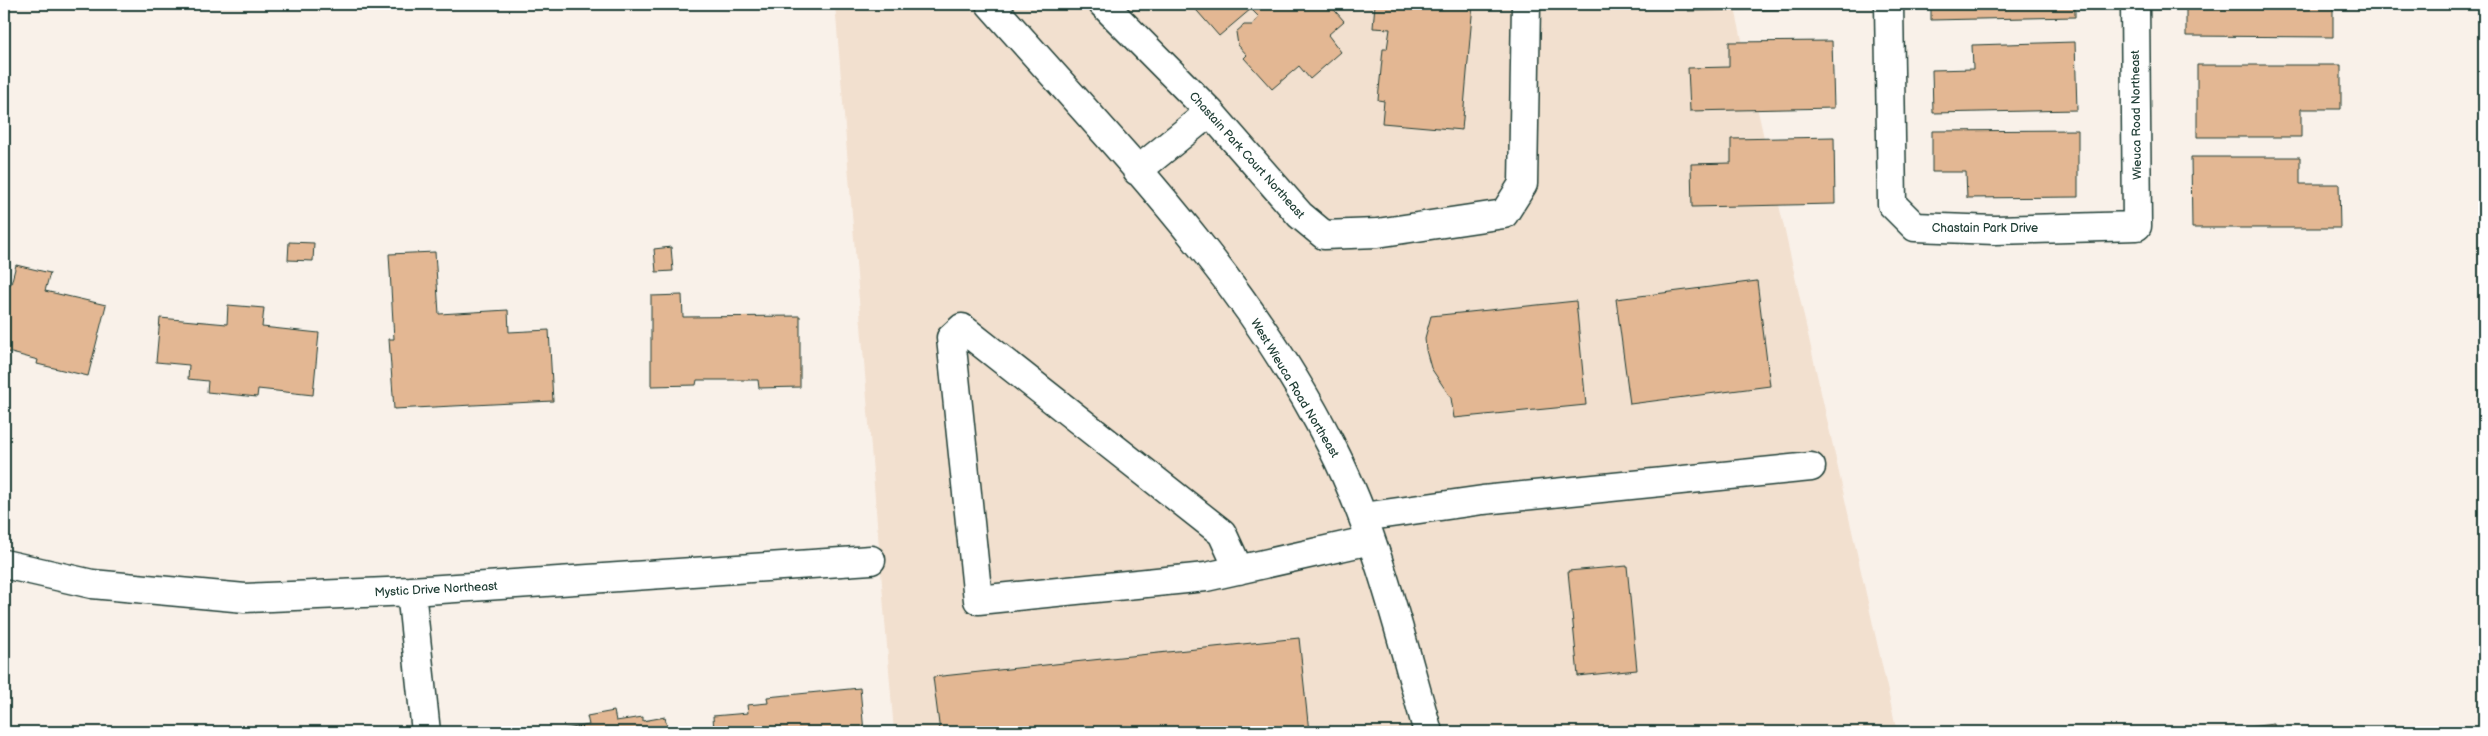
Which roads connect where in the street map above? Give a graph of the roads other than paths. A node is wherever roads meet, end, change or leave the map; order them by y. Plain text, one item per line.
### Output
1 (990, 4) edge
2 (1102, 4) edge
3 (1526, 4) edge
4 (1889, 4) edge
5 (2135, 4) edge
6 (1210, 112) junction
7 (1137, 171) junction
8 (2137, 226) joint
9 (1811, 467) dead end
10 (1367, 529) junction
11 (871, 560) dead end
12 (4, 564) edge
13 (1239, 570) junction
14 (411, 591) junction
15 (426, 732) edge
16 (1428, 732) edge

1 - 7 street, West Wieuca Road Northeast
2 - 6 street, Chastain Park Court Northeast
3 - 6 street, Chastain Park Court Northeast
4 - 8 street, Chastain Park Drive
5 - 8 street, Wieuca Road Northeast
6 - 7 street
7 - 10 street, West Wieuca Road Northeast
9 - 10 street
10 - 13 street
10 - 16 street, West Wieuca Road Northeast
11 - 14 street, Mystic Drive Northeast
12 - 14 street, Mystic Drive Northeast
13 - 13 street
14 - 15 street

